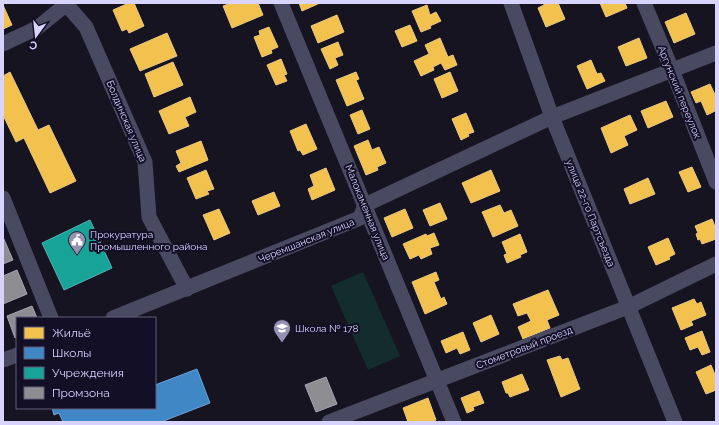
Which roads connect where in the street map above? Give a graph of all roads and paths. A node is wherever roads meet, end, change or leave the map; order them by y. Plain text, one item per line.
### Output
1 (67, 3) edge
2 (281, 3) edge
3 (511, 3) edge
4 (644, 3) edge
5 (3, 44) edge
6 (716, 54) edge
7 (672, 70) junction
8 (552, 117) junction
9 (716, 182) edge
10 (3, 198) edge
11 (365, 205) junction
12 (716, 264) edge
13 (187, 289) junction
14 (628, 307) junction
15 (51, 317) edge
16 (116, 317) edge
17 (16, 355) edge
18 (3, 360) edge
19 (437, 380) junction
20 (329, 422) edge
21 (454, 422) edge
22 (675, 422) edge

1 - 5 street
1 - 13 street, Болдинская улица
2 - 11 street, Малокаменная улица
3 - 8 street, улица 22-го Партсъезда
4 - 7 street, Аргунский переулок
6 - 7 street
7 - 8 street
7 - 9 street, Аргунский переулок
8 - 11 street
8 - 14 street, улица 22-го Партсъезда
10 - 15 street
11 - 13 street, Черемшанская улица
11 - 19 street, Малокаменная улица
12 - 14 street, Стометровый проезд
13 - 16 street, Черемшанская улица
14 - 19 street, Стометровый проезд
14 - 22 street, улица 22-го Партсъезда
17 - 18 street
19 - 20 street, Стометровый проезд
19 - 21 street, Малокаменная улица

